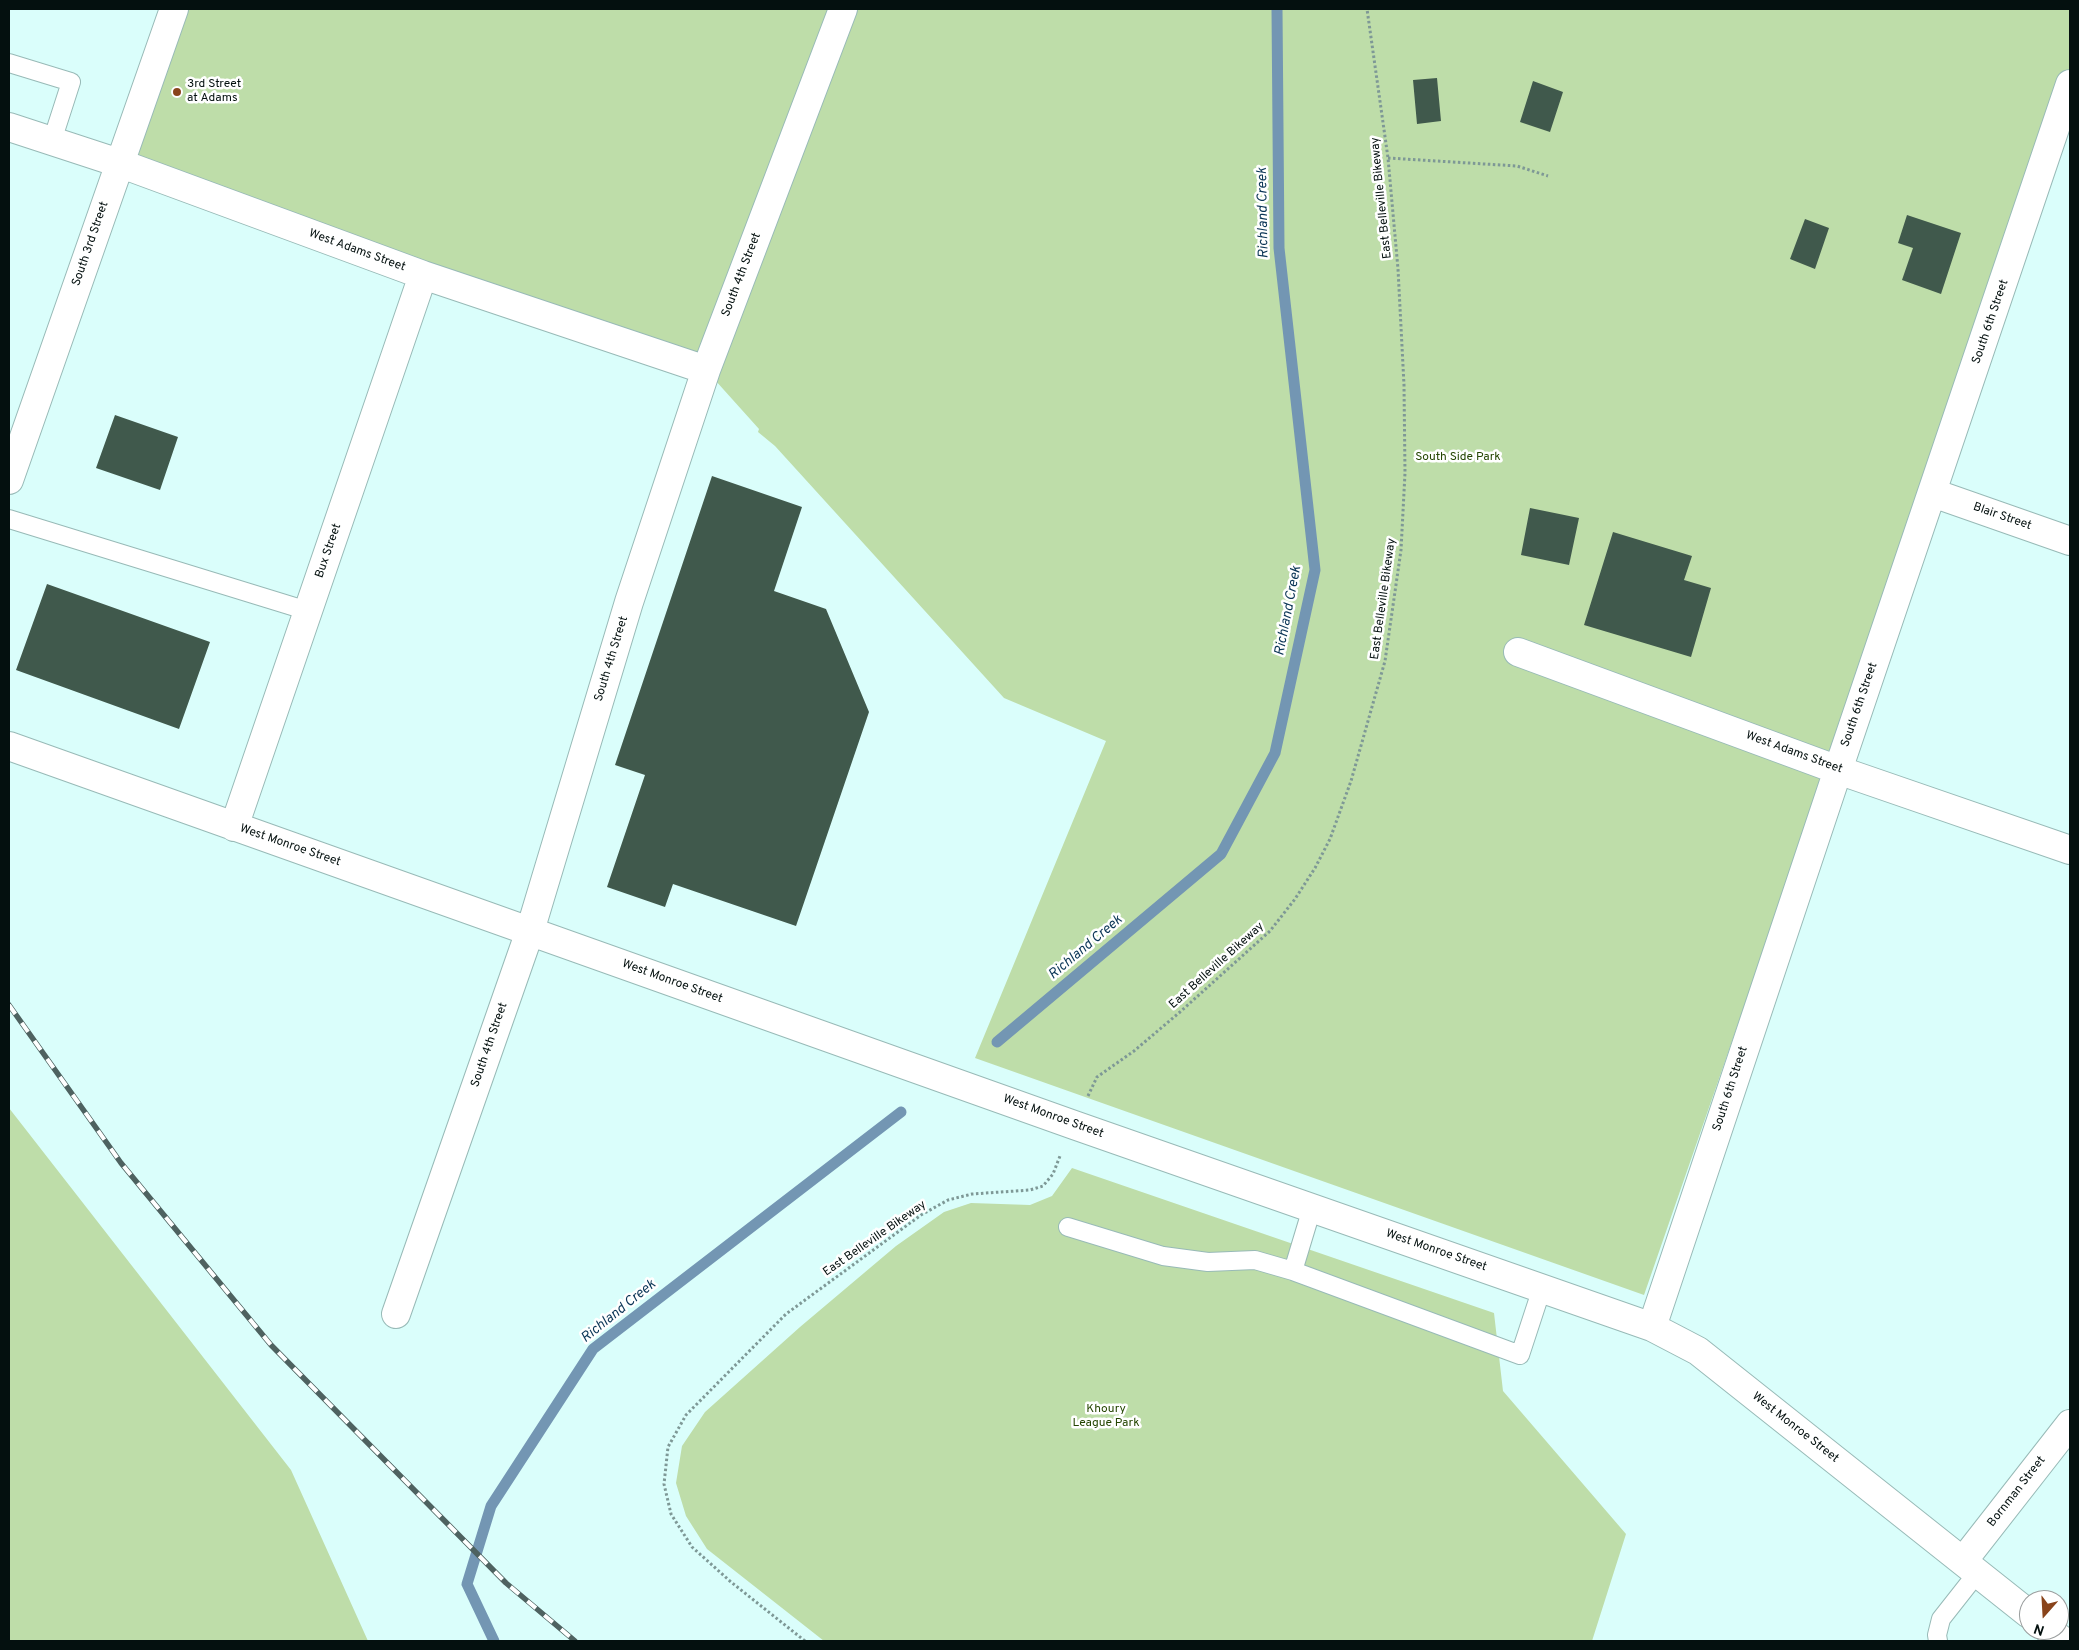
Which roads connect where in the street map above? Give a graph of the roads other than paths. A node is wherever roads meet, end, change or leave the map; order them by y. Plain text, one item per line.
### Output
1 (174, 9) edge
2 (844, 9) edge
3 (9, 63) edge
4 (2070, 84) edge
5 (9, 127) edge
6 (52, 141) junction
7 (119, 163) junction
8 (423, 275) junction
9 (706, 370) junction
10 (9, 480) edge
11 (1933, 493) junction
12 (9, 519) edge
13 (2070, 541) edge
14 (308, 611) junction
15 (1518, 652) dead end
16 (9, 746) edge
17 (1838, 770) junction
18 (234, 827) junction
19 (2070, 850) edge
20 (530, 931) junction
21 (1312, 1208) junction
22 (1068, 1227) dead end
23 (1293, 1271) junction
24 (1542, 1288) junction
25 (396, 1314) dead end
26 (1652, 1327) junction
27 (2070, 1424) edge
28 (1970, 1567) junction
29 (2019, 1606) edge
30 (1938, 1641) edge

1 - 7 street, South 3rd Street
2 - 9 street, South 4th Street
3 - 6 lane
4 - 11 street, South 6th Street
5 - 6 street, West Adams Street
6 - 7 street, West Adams Street
7 - 8 street, West Adams Street
7 - 10 street, South 3rd Street
8 - 9 street, West Adams Street
8 - 14 street, Bux Street
9 - 20 street, South 4th Street
11 - 13 street, Blair Street
11 - 17 street, South 6th Street
12 - 14 lane
14 - 18 street, Bux Street
15 - 17 street, West Adams Street
16 - 18 street, West Monroe Street
17 - 19 street, West Adams Street
17 - 26 street, South 6th Street
18 - 20 street, West Monroe Street
20 - 21 street, West Monroe Street
20 - 25 street, South 4th Street
21 - 23 lane
21 - 24 street, West Monroe Street
22 - 23 lane
23 - 24 lane
24 - 26 street, West Monroe Street
26 - 28 street, West Monroe Street
27 - 28 street, Bornman Street
28 - 29 street, West Monroe Street
28 - 30 lane

